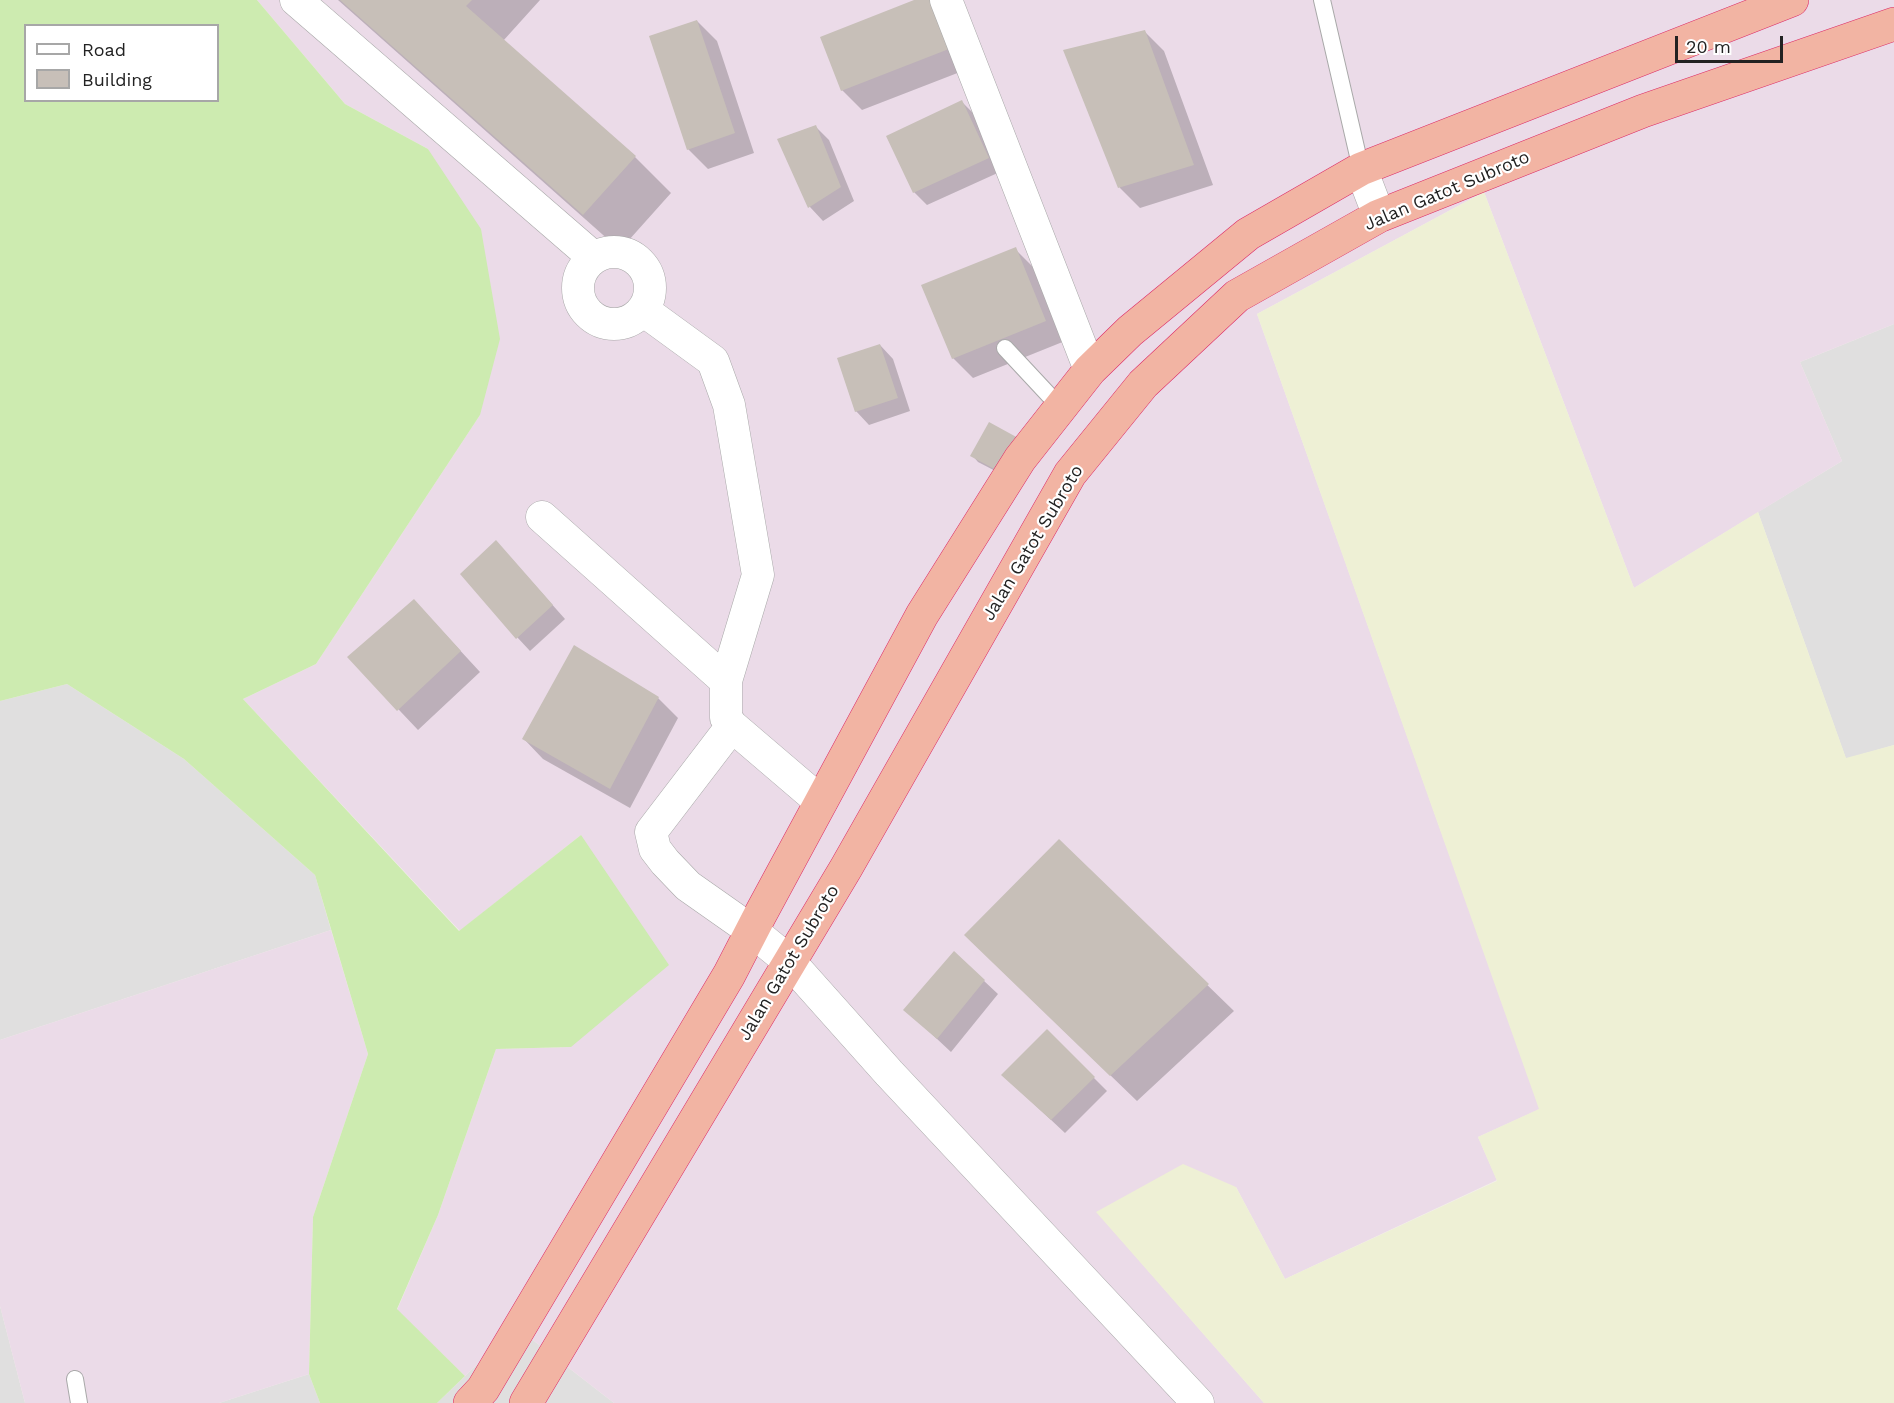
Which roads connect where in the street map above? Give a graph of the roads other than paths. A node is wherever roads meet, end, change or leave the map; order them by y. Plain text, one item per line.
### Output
1 (296, 0) edge
2 (946, 0) edge
3 (1322, 0) edge
4 (1792, 0) edge
5 (1894, 24) edge
6 (1361, 169) junction
7 (1379, 216) junction
8 (593, 257) junction
9 (643, 310) junction
10 (1005, 348) dead end
11 (1090, 370) junction
12 (1060, 407) junction
13 (542, 517) dead end
14 (726, 681) junction
15 (732, 726) junction
16 (821, 802) junction
17 (756, 923) junction
18 (795, 954) junction
19 (75, 1379) dead end
20 (79, 1403) edge
21 (470, 1403) edge
22 (526, 1403) edge
23 (1198, 1403) edge

1 - 8 street
2 - 11 street
3 - 6 lane
4 - 6 highway
5 - 7 highway, Jalan Gatot Subroto
6 - 7 street
6 - 11 highway
7 - 18 highway, Jalan Gatot Subroto
8 - 9 street
8 - 9 street
9 - 14 street
10 - 12 lane
11 - 12 highway
12 - 16 highway
13 - 14 street
14 - 15 street
15 - 16 street
15 - 17 street
16 - 17 highway
17 - 18 street
17 - 21 highway
18 - 22 highway, Jalan Gatot Subroto
18 - 23 street
19 - 20 lane

